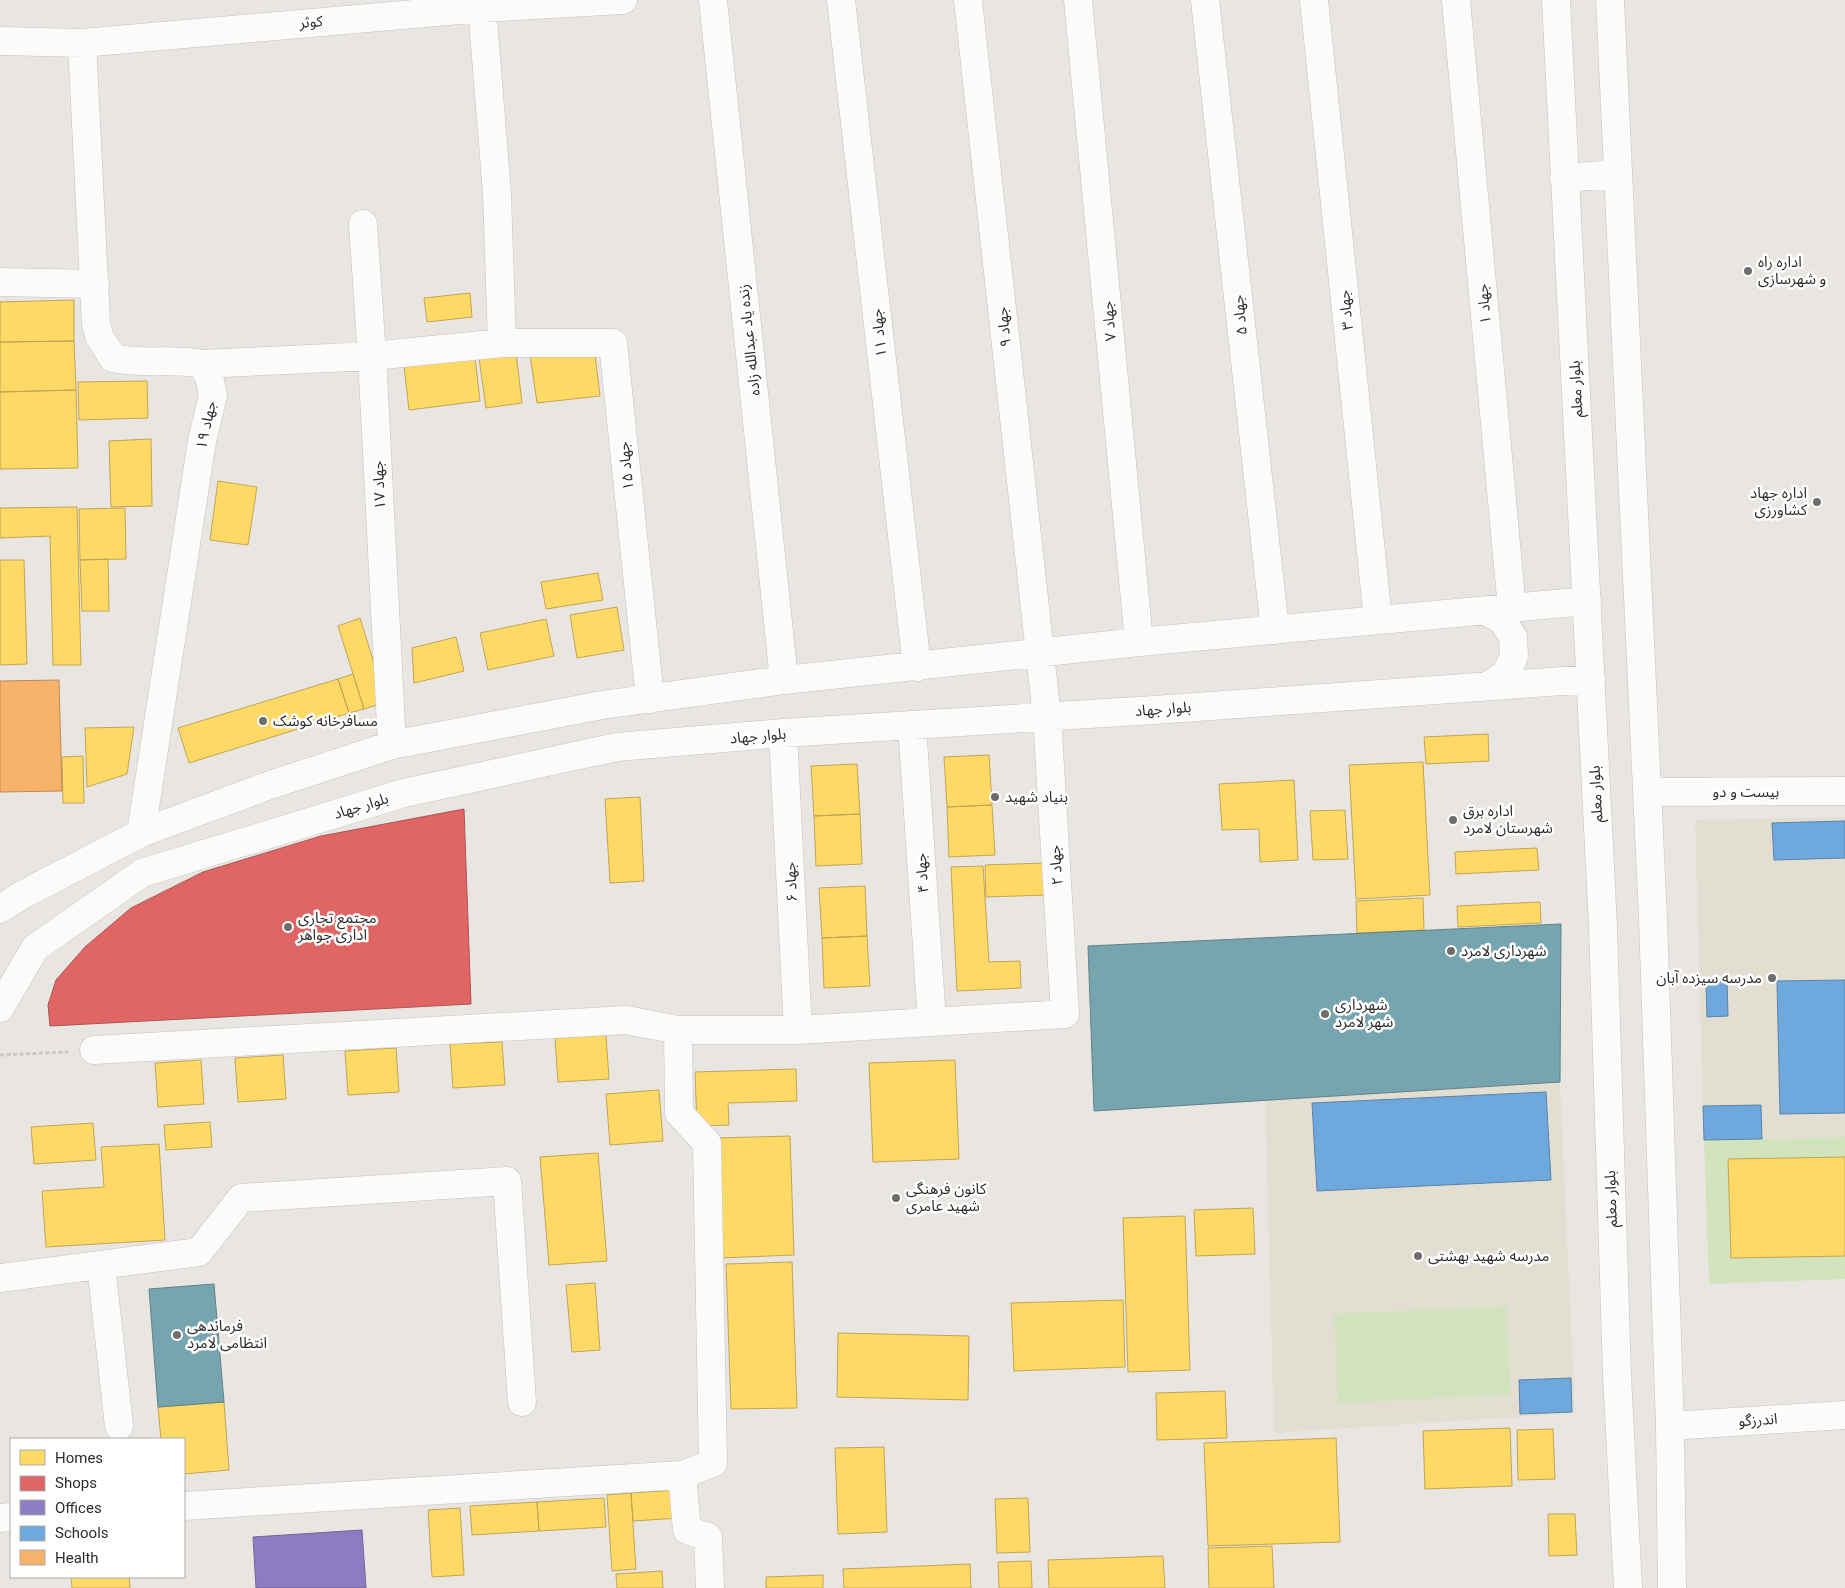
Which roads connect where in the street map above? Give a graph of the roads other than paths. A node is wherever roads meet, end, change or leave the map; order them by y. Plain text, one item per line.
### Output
1 (623, 0) edge
2 (713, 0) edge
3 (841, 0) edge
4 (968, 0) edge
5 (1078, 0) edge
6 (1205, 0) edge
7 (1314, 0) edge
8 (1456, 0) edge
9 (1556, 0) edge
10 (1610, 0) edge
11 (482, 8) junction
12 (0, 41) edge
13 (82, 44) junction
14 (1618, 174) junction
15 (1564, 178) junction
16 (363, 224) dead end
17 (0, 282) edge
18 (95, 284) junction
19 (502, 342) junction
20 (372, 356) junction
21 (202, 364) junction
22 (1587, 602) junction
23 (1512, 609) junction
24 (1485, 611) junction
25 (1378, 620) junction
26 (1275, 630) junction
27 (1139, 642) junction
28 (1040, 654) junction
29 (917, 667) junction
30 (1591, 679) junction
31 (784, 680) junction
32 (1489, 685) junction
33 (650, 698) junction
34 (1047, 716) junction
35 (912, 725) junction
36 (782, 734) junction
37 (392, 745) junction
38 (1845, 791) edge
39 (1647, 792) junction
40 (141, 833) junction
41 (0, 909) edge
42 (0, 1008) edge
43 (932, 1021) junction
44 (678, 1030) junction
45 (798, 1030) junction
46 (94, 1050) road end
47 (101, 1265) junction
48 (0, 1278) edge
49 (522, 1402) dead end
50 (1845, 1415) edge
51 (119, 1426) dead end
52 (1670, 1426) junction
53 (682, 1475) junction
54 (185, 1506) edge
55 (710, 1588) edge
56 (1628, 1588) edge
57 (1672, 1588) edge

1 - 11 street, کوثر
2 - 31 street, زنده یاد عبدالله زاده
3 - 29 street, جهاد ۱۱
4 - 28 street, جهاد ۹
5 - 27 street, جهاد ۷
6 - 26 street, جهاد ۵
7 - 25 street, جهاد ۳
8 - 23 street, جهاد ۱
9 - 15 street, بلوار معلم
10 - 14 street
11 - 13 street, کوثر
11 - 19 street
12 - 13 street, کوثر
13 - 18 street
14 - 15 street
14 - 39 street
15 - 22 street, بلوار معلم
16 - 20 street, جهاد ۱۷
17 - 18 street
18 - 21 street
19 - 20 street
19 - 33 street, جهاد ۱۵
20 - 21 street
20 - 37 street, جهاد ۱۷
21 - 40 street, جهاد ۱۹
22 - 23 street
22 - 30 street, بلوار معلم
23 - 24 street
24 - 25 street
24 - 32 street
25 - 26 street
26 - 27 street
27 - 28 street
28 - 29 street
28 - 34 street, جهاد ۹
29 - 31 street
30 - 32 street, بلوار جهاد
30 - 56 street, بلوار معلم
31 - 33 street
32 - 34 street, بلوار جهاد
33 - 37 street
34 - 35 street, بلوار جهاد
34 - 43 street, جهاد ۲
35 - 36 street, بلوار جهاد
35 - 43 street, جهاد ۴
36 - 42 street, بلوار جهاد
36 - 45 street, جهاد ۶
37 - 40 street
38 - 39 street, بیست و دو
39 - 52 street
40 - 41 street
43 - 45 street
44 - 45 street
44 - 46 street
44 - 53 street
47 - 48 street
47 - 49 street
47 - 51 street
50 - 52 street, اندرزگو
52 - 57 street
53 - 54 street
53 - 55 street

